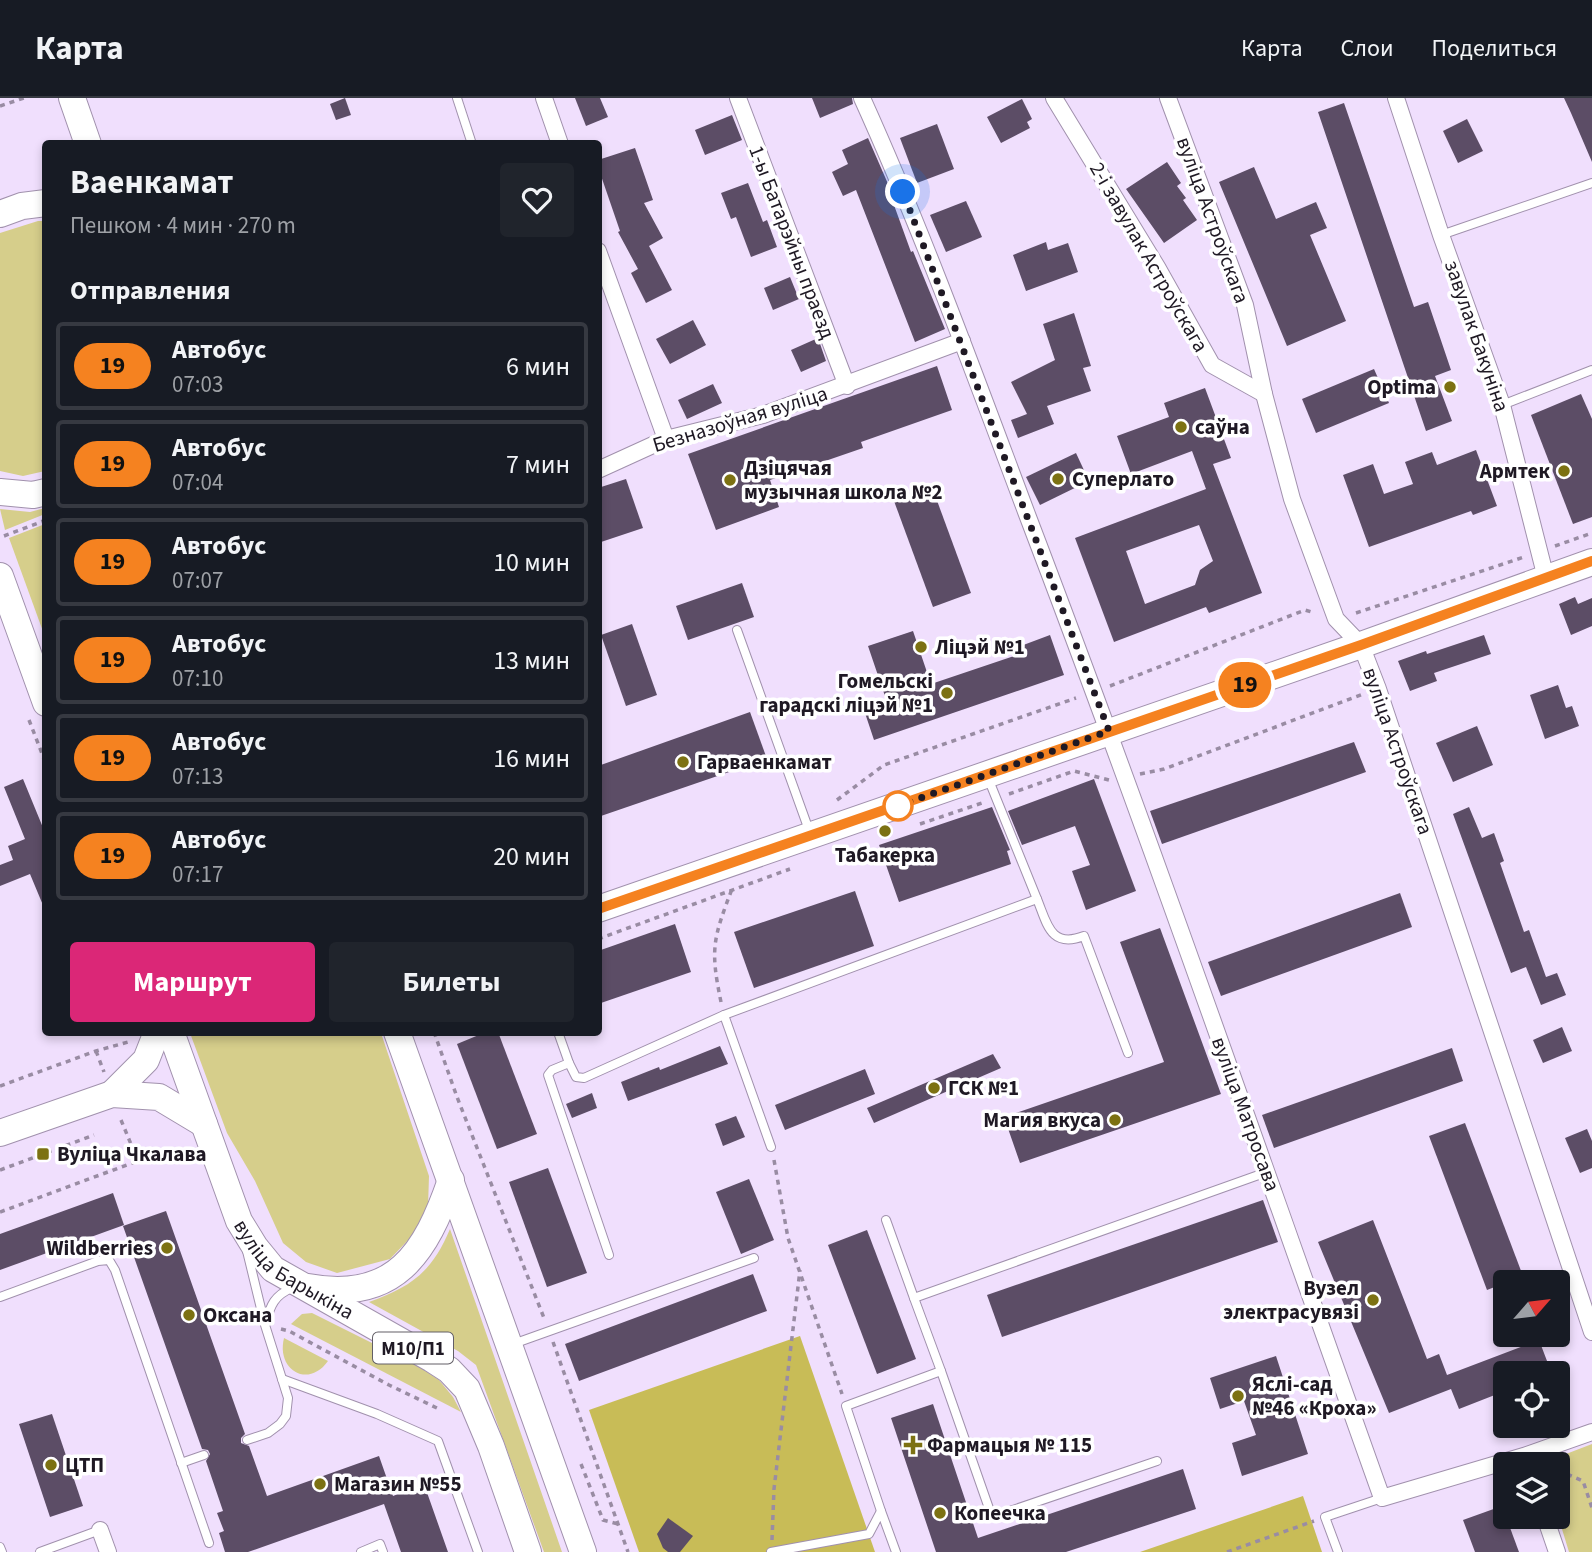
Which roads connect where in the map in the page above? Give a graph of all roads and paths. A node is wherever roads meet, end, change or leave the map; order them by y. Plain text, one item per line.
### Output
1 (24, 98) edge
2 (457, 98) edge
3 (544, 98) edge
4 (738, 98) edge
5 (862, 98) edge
6 (1054, 98) edge
7 (1168, 98) edge
8 (1396, 98) edge
9 (73, 102) edge
10 (0, 106) edge
11 (70, 140) edge
12 (87, 140) edge
13 (471, 140) edge
14 (559, 140) edge
15 (1592, 183) edge
16 (42, 191) edge
17 (23, 207) edge
18 (1441, 235) junction
19 (602, 262) edge
20 (962, 341) junction
21 (1592, 370) edge
22 (847, 386) junction
23 (1265, 394) junction
24 (1502, 405) junction
25 (666, 439) junction
26 (602, 468) edge
27 (0, 492) edge
28 (42, 493) edge
29 (42, 522) edge
30 (4, 536) dead end
31 (1592, 562) edge
32 (0, 576) edge
33 (1546, 578) junction
34 (737, 630) dead end
35 (1361, 645) junction
36 (1378, 689) junction
37 (42, 692) edge
38 (1049, 708) dead end
39 (1109, 731) junction
40 (35, 736) dead end
41 (42, 754) edge
42 (1126, 778) junction
43 (991, 786) junction
44 (948, 815) dead end
45 (807, 826) junction
46 (798, 866) dead end
47 (732, 889) junction
48 (1037, 899) junction
49 (602, 907) edge
50 (602, 938) edge
51 (724, 1015) junction
52 (155, 1036) edge
53 (172, 1036) edge
54 (398, 1036) edge
55 (410, 1036) edge
56 (436, 1036) edge
57 (559, 1036) edge
58 (131, 1041) dead end
59 (96, 1051) junction
60 (1128, 1053) dead end
61 (569, 1063) junction
62 (409, 1065) junction
63 (108, 1084) junction
64 (0, 1086) edge
65 (121, 1119) dead end
66 (204, 1124) junction
67 (0, 1133) edge
68 (94, 1135) dead end
69 (771, 1147) joint
70 (159, 1156) dead end
71 (138, 1161) junction
72 (0, 1170) edge
73 (1267, 1172) junction
74 (451, 1180) junction
75 (0, 1212) edge
76 (886, 1220) dead end
77 (239, 1222) junction
78 (609, 1255) dead end
79 (754, 1258) dead end
80 (800, 1270) junction
81 (298, 1285) junction
82 (0, 1297) edge
83 (914, 1298) junction
84 (265, 1325) junction
85 (549, 1331) junction
86 (1592, 1332) edge
87 (510, 1345) junction
88 (941, 1371) junction
89 (282, 1379) junction
90 (846, 1406) junction
91 (441, 1410) dead end
92 (1592, 1433) edge
93 (247, 1440) dead end
94 (1547, 1452) edge
95 (204, 1455) dead end
96 (1157, 1461) dead end
97 (181, 1463) junction
98 (581, 1464) dead end
99 (1493, 1469) edge
100 (1570, 1475) edge
101 (1382, 1498) junction
102 (1592, 1508) edge
103 (881, 1511) junction
104 (1325, 1517) junction
105 (619, 1524) junction
106 (1549, 1529) edge
107 (100, 1530) joint
108 (209, 1543) dead end
109 (0, 1547) edge
110 (2, 1552) edge
111 (40, 1552) edge
112 (108, 1552) edge
113 (361, 1552) edge
114 (383, 1552) edge
115 (478, 1552) edge
116 (528, 1552) edge
117 (583, 1552) edge
118 (628, 1552) edge
119 (771, 1552) edge
120 (896, 1552) edge
121 (1227, 1552) edge
122 (1338, 1552) edge
123 (1557, 1552) edge

1 - 10 path
2 - 13 lane
3 - 14 street
4 - 22 street, 1-ы Батарэйны праезд
5 - 20 street, вуліца Матросава
6 - 23 street, 2-і завулак Астроўскага
7 - 23 street, вуліца Астроўскага
8 - 18 street, завулак Бакуніна
9 - 11 main road
9 - 12 main road
15 - 18 lane
16 - 17 main road
18 - 24 street, завулак Бакуніна
19 - 25 street
20 - 22 street, Безназоўная вуліца
20 - 39 street, вуліца Матросава
21 - 24 lane
22 - 25 street, Безназоўная вуліца
23 - 35 street, вуліца Астроўскага
24 - 33 street, завулак Бакуніна
25 - 26 street, Безназоўная вуліца
27 - 28 main road
29 - 30 path
31 - 33 main road
32 - 37 main road
33 - 35 main road
34 - 45 lane
35 - 36 street, вуліца Астроўскага
35 - 39 main road
36 - 42 path
36 - 86 street, вуліца Астроўскага
38 - 45 path
39 - 42 street, вуліца Матросава
39 - 43 main road
40 - 41 path
42 - 43 path
42 - 73 street, вуліца Матросава
43 - 44 path
43 - 45 main road
43 - 48 lane
45 - 49 main road
46 - 47 path
47 - 50 path
47 - 51 path
48 - 51 lane
48 - 60 lane
51 - 61 lane
51 - 69 lane
52 - 63 main road
53 - 66 main road, М10/П1
54 - 62 main road
55 - 62 main road
56 - 85 path
57 - 61 lane
58 - 59 path
59 - 63 path
59 - 64 path
61 - 78 lane
62 - 74 main road
63 - 66 main road
63 - 67 main road
65 - 71 path
66 - 77 main road, вуліца Барыкіна / М10/П1
68 - 72 path
69 - 80 path
70 - 71 path
71 - 75 path
73 - 83 lane
73 - 101 street, вуліца Матросава
74 - 81 main road, М10/П1
74 - 87 main road
76 - 83 lane
77 - 81 main road, вуліца Барыкіна / М10/П1
77 - 84 lane
79 - 85 lane
80 - 90 path
80 - 119 path
81 - 84 lane
81 - 116 main road, вуліца Барыкіна / М10/П1
82 - 97 lane
83 - 88 lane
84 - 89 lane
84 - 91 path
85 - 87 lane
85 - 105 path
87 - 117 main road
88 - 90 lane
88 - 96 lane
89 - 93 lane
89 - 115 lane
90 - 103 lane
92 - 94 street
95 - 97 lane
97 - 108 lane
98 - 105 path
99 - 101 street
100 - 102 path
101 - 104 lane
103 - 119 lane
103 - 120 lane
104 - 121 path
104 - 122 lane
105 - 118 path
106 - 123 street
107 - 111 lane
107 - 112 street
109 - 110 lane
113 - 114 lane

